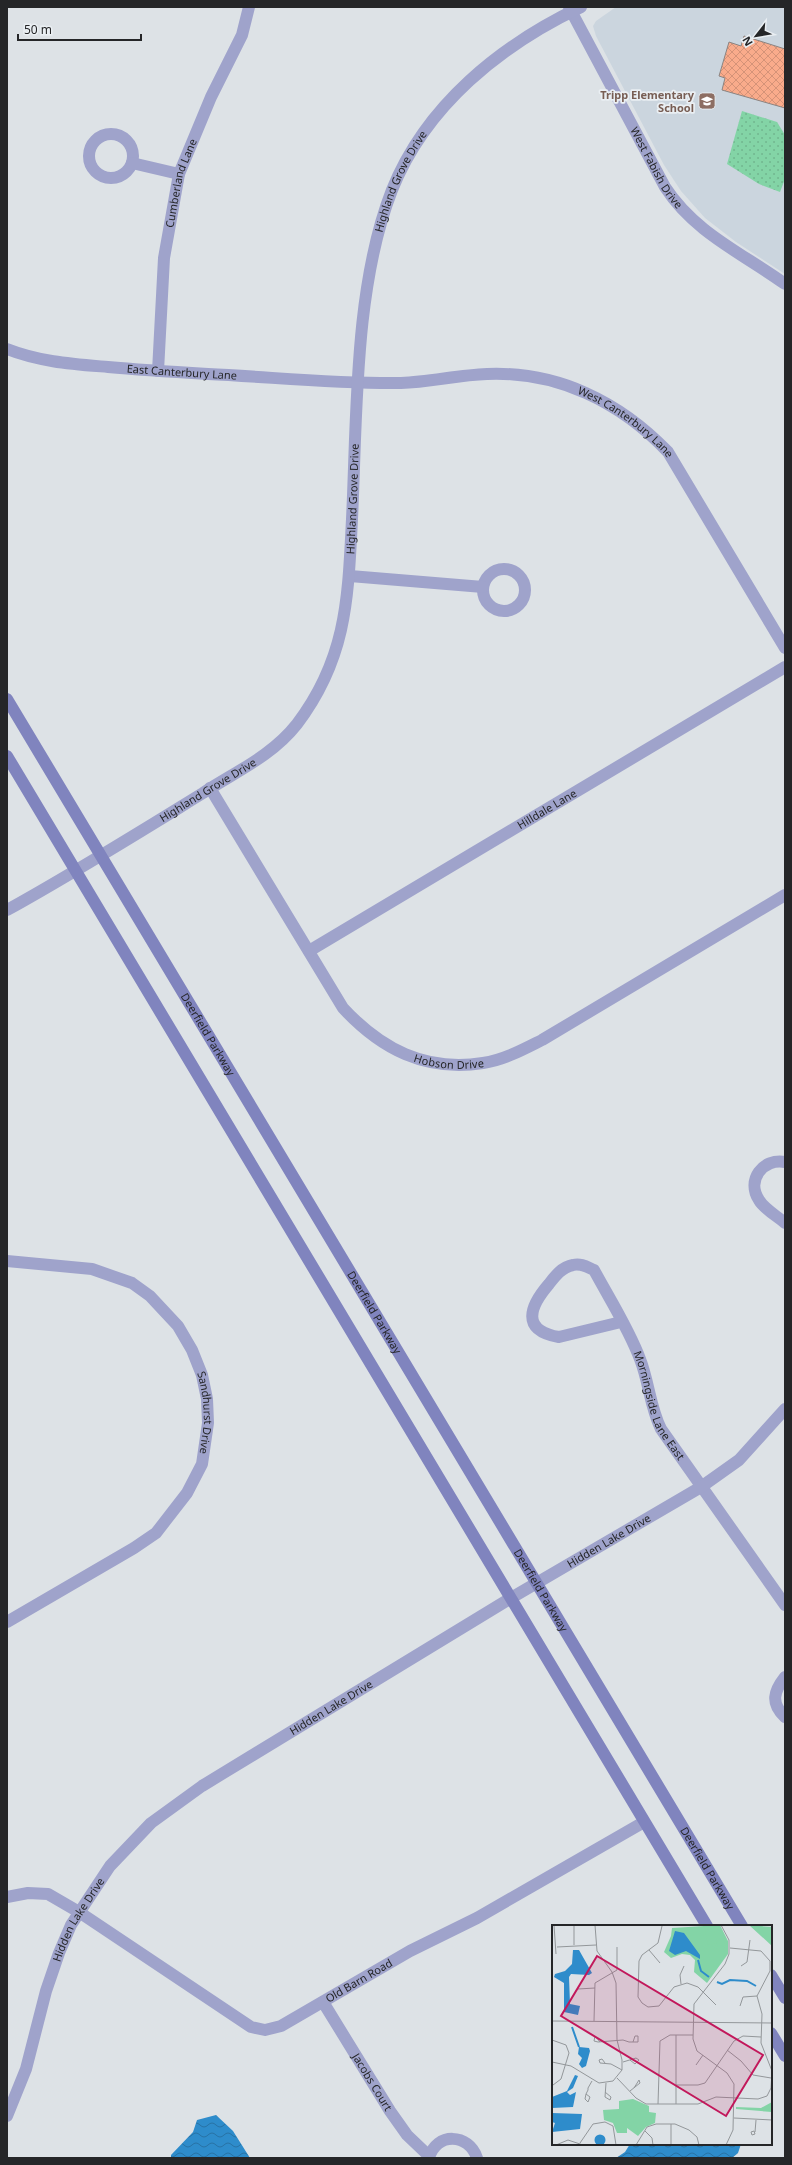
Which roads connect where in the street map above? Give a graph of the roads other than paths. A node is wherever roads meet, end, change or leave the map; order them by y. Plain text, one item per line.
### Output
1 (250, 7) edge
2 (574, 9) edge
3 (132, 163) dead end
4 (179, 174) junction
5 (785, 284) edge
6 (7, 349) edge
7 (158, 371) junction
8 (359, 382) junction
9 (350, 576) junction
10 (483, 587) dead end
11 (785, 648) edge
12 (785, 667) edge
13 (7, 699) edge
14 (7, 756) edge
15 (210, 788) junction
16 (101, 856) junction
17 (76, 870) junction
18 (785, 896) edge
19 (7, 910) edge
20 (309, 951) junction
21 (785, 1162) edge
22 (785, 1223) edge
23 (7, 1261) edge
24 (621, 1322) junction
25 (785, 1408) edge
26 (701, 1487) junction
27 (537, 1583) junction
28 (511, 1598) junction
29 (785, 1605) edge
30 (7, 1622) edge
31 (785, 1677) edge
32 (785, 1717) edge
33 (644, 1822) junction
34 (7, 1897) edge
35 (79, 1912) junction
36 (706, 1925) edge
37 (741, 1925) edge
38 (772, 1977) edge
39 (785, 1998) edge
40 (324, 2002) junction
41 (772, 2035) edge
42 (785, 2056) edge
43 (7, 2116) edge
44 (429, 2157) edge
45 (477, 2158) edge

1 - 4 street, Cumberland Lane
2 - 5 street, West Fabish Drive
2 - 8 street, Highland Grove Drive
3 - 4 street
4 - 7 street, Cumberland Lane
6 - 7 street, East Canterbury Lane
7 - 8 street, East Canterbury Lane
8 - 9 street, Highland Grove Drive
8 - 11 street, West Canterbury Lane
9 - 10 street
9 - 15 street, Highland Grove Drive
12 - 20 street, Hilldale Lane
13 - 16 main road, Deerfield Parkway
14 - 17 main road
15 - 16 street, Highland Grove Drive
15 - 20 street, Hobson Drive
16 - 17 street, Highland Grove Drive
16 - 27 main road, Deerfield Parkway
17 - 19 street, Highland Grove Drive
17 - 28 main road
18 - 20 street, Hobson Drive
21 - 22 street
23 - 30 street, Sandhurst Drive
24 - 24 street, Morningside Lane East
24 - 26 street, Morningside Lane East
25 - 26 street, Hidden Lake Drive
26 - 27 street, Hidden Lake Drive
26 - 29 street, Morningside Lane East
27 - 28 street, Hidden Lake Drive
27 - 37 main road, Deerfield Parkway
28 - 33 main road
28 - 35 street, Hidden Lake Drive
31 - 32 street
33 - 36 main road
33 - 40 street, Old Barn Road
34 - 35 street, Old Barn Road
35 - 40 street, Old Barn Road
35 - 43 street, Hidden Lake Drive
38 - 39 main road
40 - 44 street, Jacobs Court
41 - 42 main road
44 - 45 street, Jacobs Court

